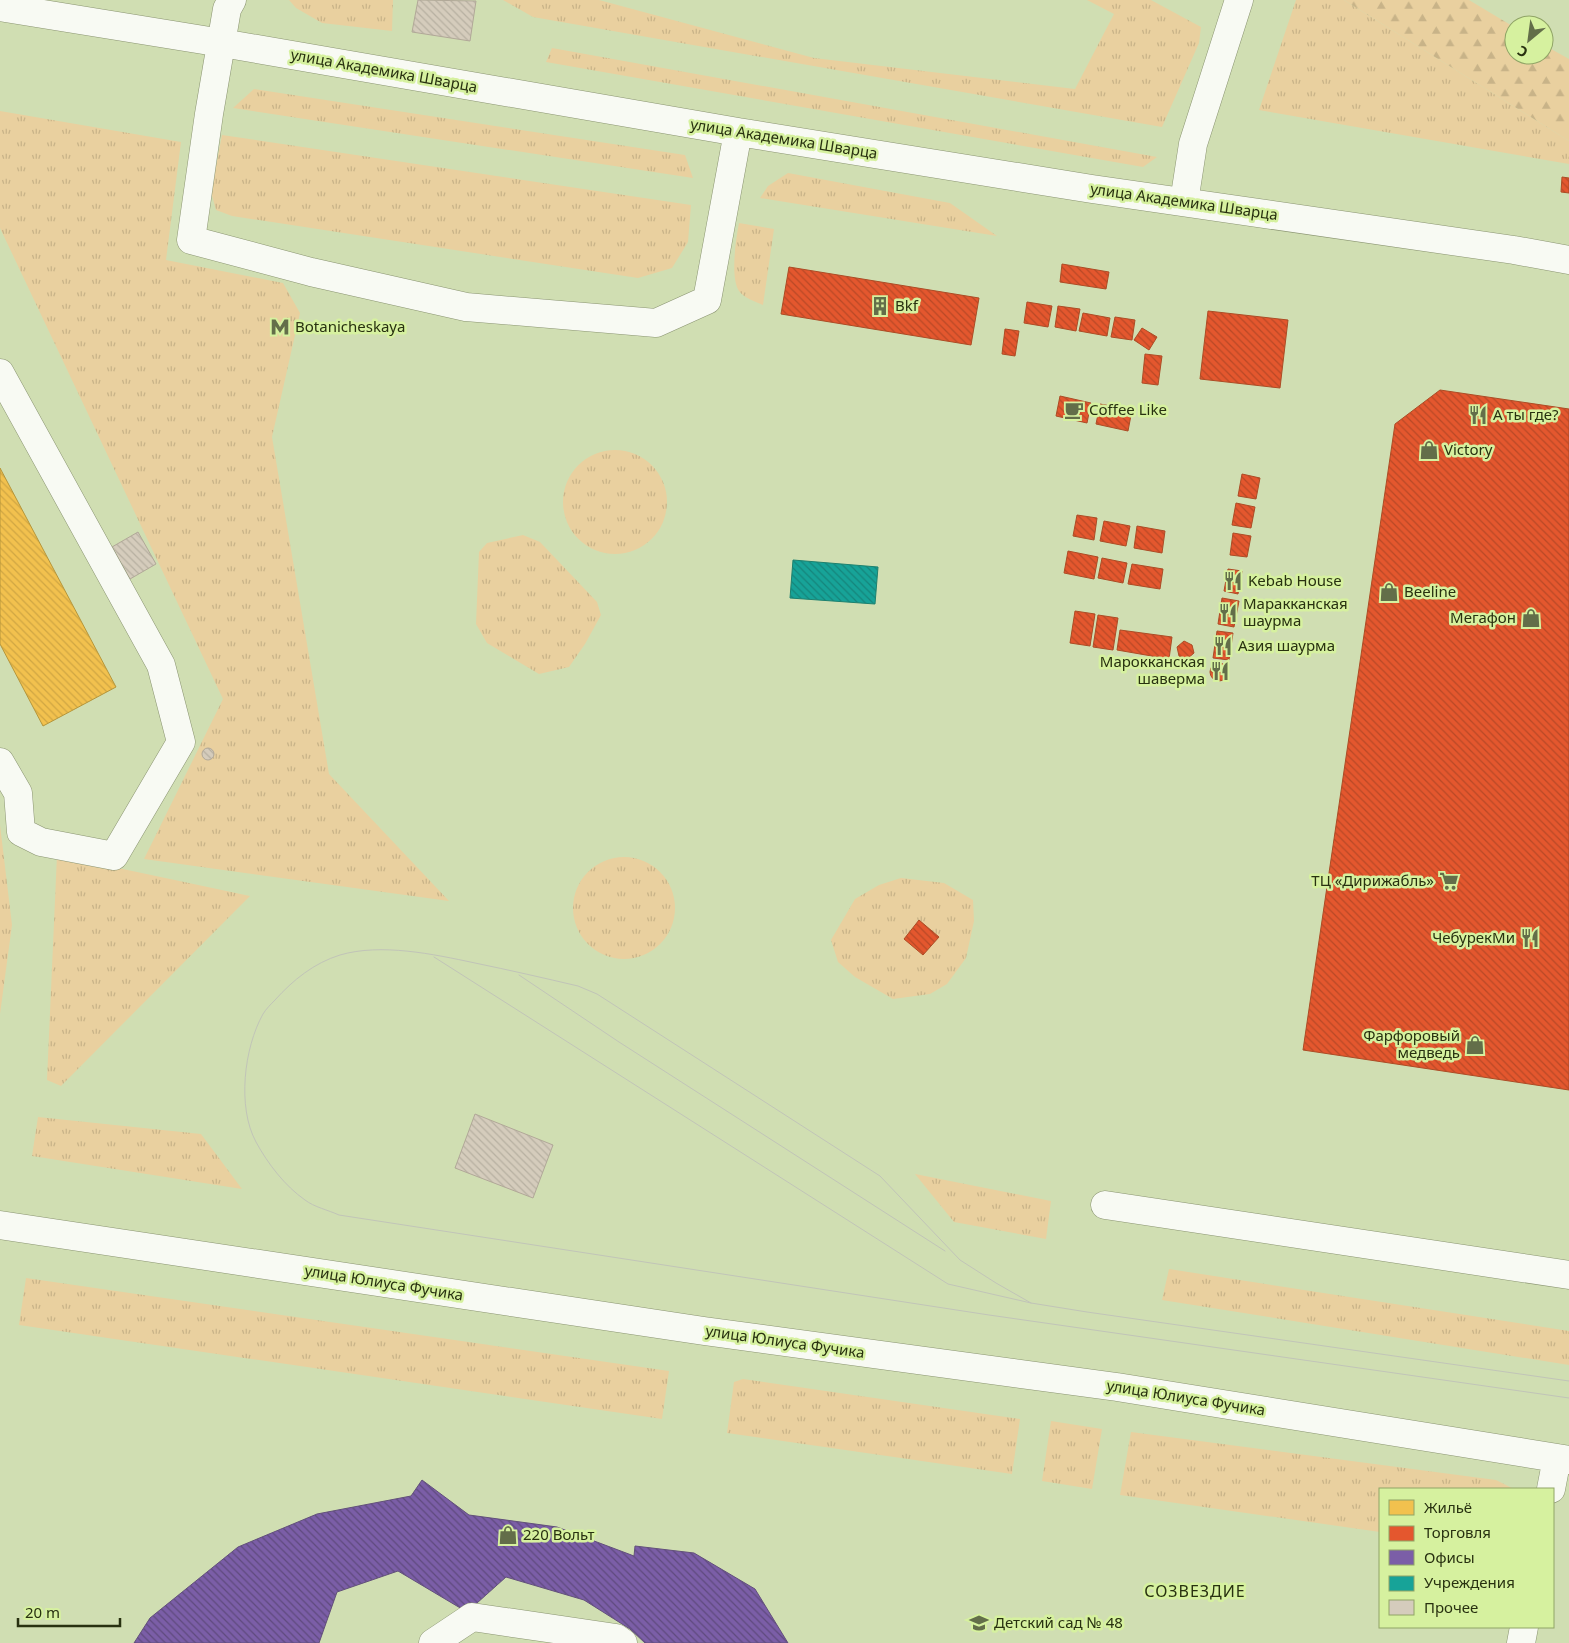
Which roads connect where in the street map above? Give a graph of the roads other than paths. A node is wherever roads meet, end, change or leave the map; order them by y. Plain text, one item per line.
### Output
1 (232, 0) edge
2 (1239, 0) edge
3 (0, 7) edge
4 (222, 43) junction
5 (738, 132) junction
6 (1184, 202) junction
7 (1569, 260) edge
8 (0, 373) edge
9 (0, 762) edge
10 (1105, 1205) dead end
11 (0, 1225) edge
12 (1569, 1275) edge
13 (1563, 1459) edge
14 (1551, 1488) edge
15 (1524, 1628) edge
16 (433, 1643) edge
17 (623, 1643) edge
18 (1521, 1643) edge

1 - 4 street
2 - 6 street
3 - 4 street, улица Академика Шварца
4 - 5 street, улица Академика Шварца
4 - 5 street
5 - 6 street, улица Академика Шварца
6 - 7 street, улица Академика Шварца
8 - 9 street
10 - 12 street
11 - 13 street, улица Юлиуса Фучика
13 - 14 street
15 - 18 street
16 - 17 street

